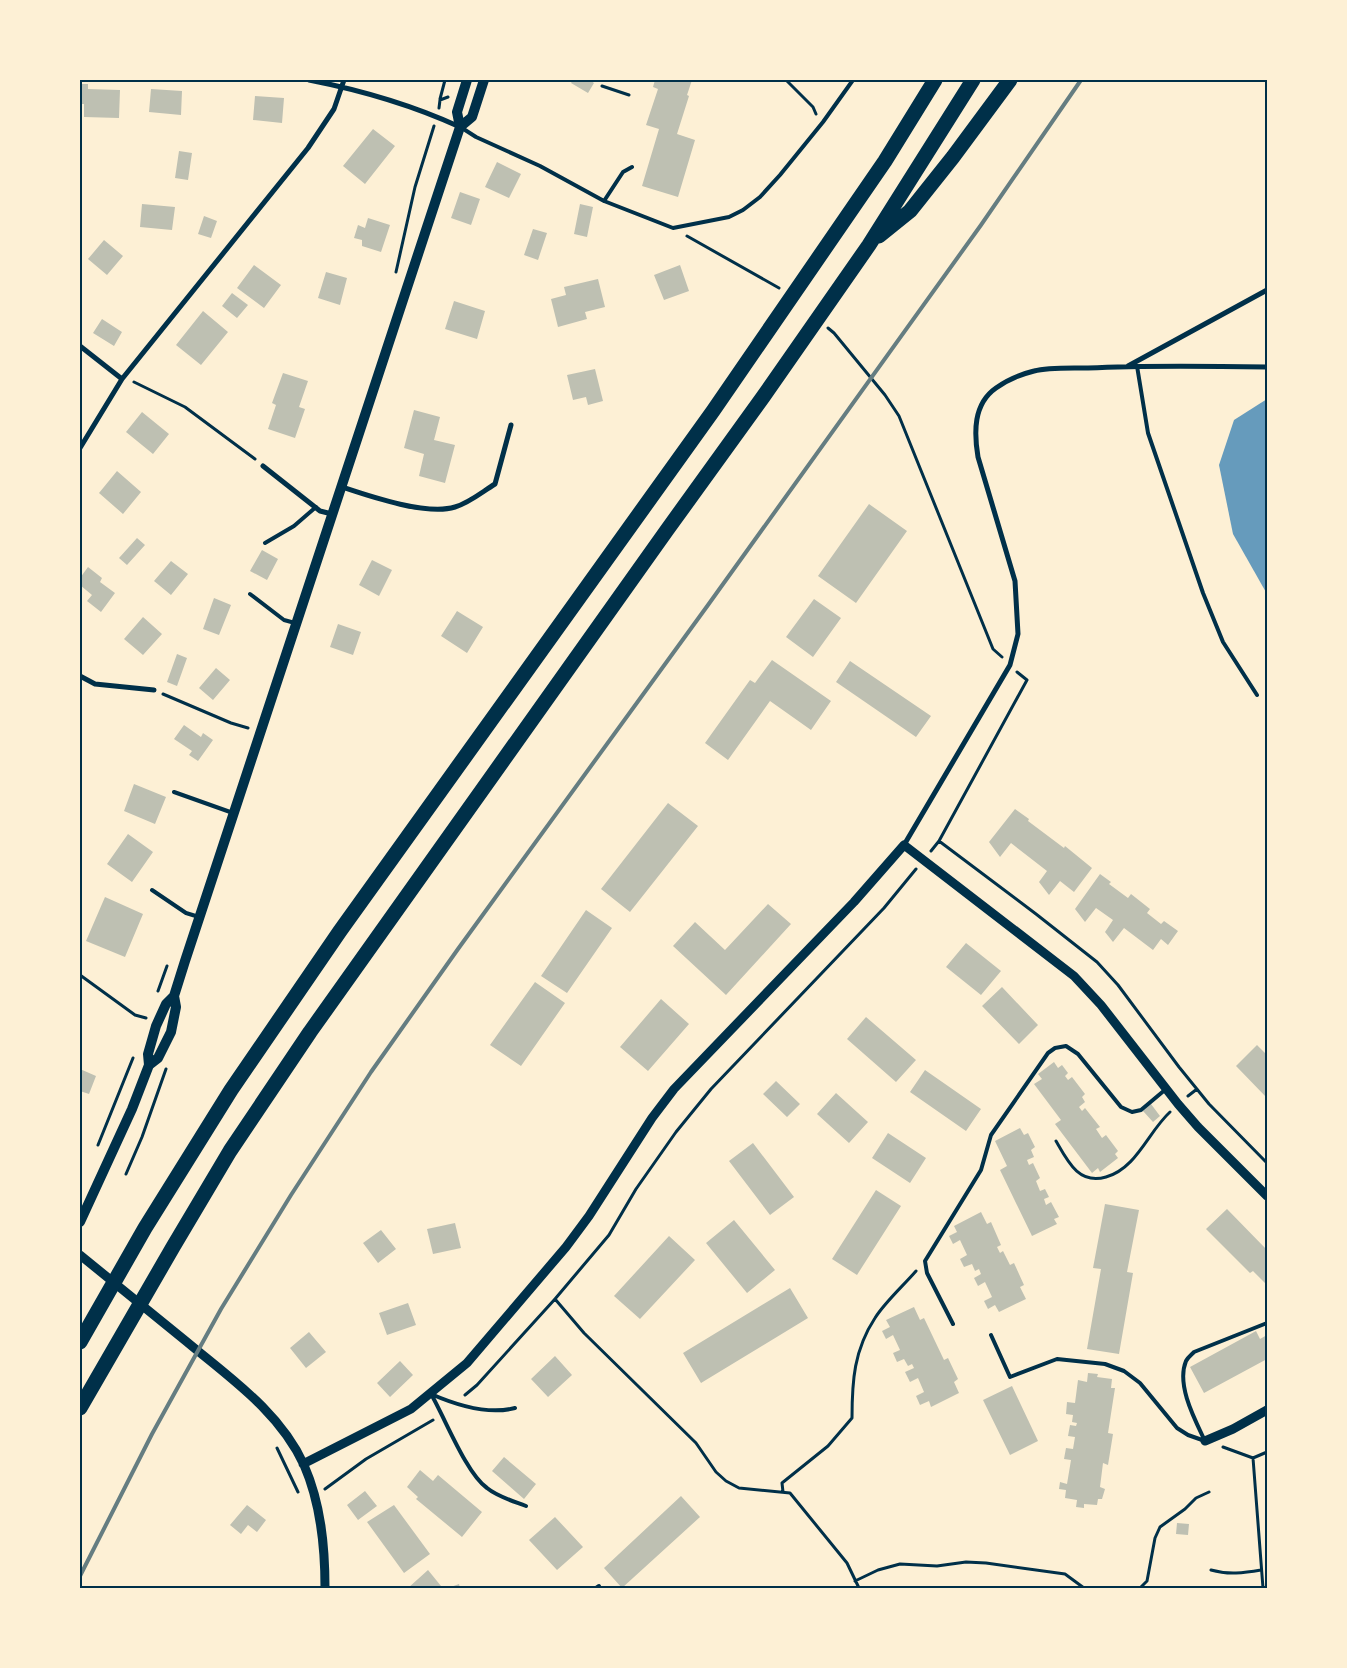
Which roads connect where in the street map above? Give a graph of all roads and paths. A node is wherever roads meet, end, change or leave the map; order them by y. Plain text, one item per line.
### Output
1 (309, 80) edge
2 (344, 80) edge
3 (446, 80) edge
4 (467, 80) edge
5 (484, 80) edge
6 (786, 80) edge
7 (853, 80) edge
8 (935, 80) edge
9 (973, 80) edge
10 (1010, 80) edge
11 (342, 86) junction
12 (602, 86) dead end
13 (629, 94) dead end
14 (455, 95) dead end
15 (440, 100) junction
16 (436, 116) junction
17 (823, 122) junction
18 (460, 127) junction
19 (632, 167) dead end
20 (604, 201) junction
21 (673, 228) junction
22 (869, 244) junction
23 (394, 280) dead end
24 (1267, 290) edge
25 (782, 291) dead end
26 (827, 327) dead end
27 (80, 346) edge
28 (1127, 366) junction
29 (1137, 366) junction
30 (1267, 367) edge
31 (122, 379) junction
32 (511, 425) dead end
33 (80, 448) edge
34 (263, 466) joint
35 (342, 486) junction
36 (316, 507) junction
37 (332, 514) junction
38 (265, 543) dead end
39 (250, 594) dead end
40 (295, 623) junction
41 (1010, 665) junction
42 (80, 676) edge
43 (154, 690) joint
44 (1257, 695) dead end
45 (251, 720) dead end
46 (174, 792) dead end
47 (233, 813) junction
48 (904, 845) junction
49 (923, 860) junction
50 (152, 890) dead end
51 (199, 917) junction
52 (170, 957) dead end
53 (80, 975) edge
54 (158, 992) dead end
55 (174, 996) junction
56 (147, 1023) dead end
57 (137, 1050) dead end
58 (149, 1065) junction
59 (1166, 1089) junction
60 (1196, 1089) dead end
61 (1178, 1104) junction
62 (1056, 1141) dead end
63 (95, 1153) dead end
64 (1267, 1196) edge
65 (80, 1222) edge
66 (80, 1255) edge
67 (925, 1261) junction
68 (555, 1299) junction
69 (1267, 1323) edge
70 (952, 1324) dead end
71 (991, 1335) dead end
72 (80, 1342) edge
73 (431, 1394) junction
74 (456, 1403) junction
75 (80, 1408) edge
76 (515, 1408) dead end
77 (1267, 1410) edge
78 (443, 1414) junction
79 (1205, 1441) junction
80 (273, 1442) dead end
81 (1267, 1452) edge
82 (1253, 1458) junction
83 (303, 1464) junction
84 (782, 1492) junction
85 (1209, 1492) dead end
86 (315, 1495) junction
87 (526, 1506) dead end
88 (1211, 1570) dead end
89 (1261, 1570) junction
90 (855, 1581) junction
91 (326, 1588) edge
92 (859, 1588) edge
93 (1084, 1588) edge
94 (1140, 1588) edge
95 (1263, 1588) edge

1 - 11 street
2 - 11 street
3 - 15 path
4 - 18 main road
5 - 18 main road
6 - 17 path
7 - 17 lane
8 - 72 highway
9 - 22 highway
10 - 22 highway
11 - 16 street
11 - 31 street
12 - 13 path
14 - 15 path
15 - 16 path
16 - 18 street
16 - 23 path
17 - 21 lane
18 - 20 lane
18 - 35 main road
19 - 20 lane
20 - 21 lane
21 - 25 path
22 - 75 highway
24 - 28 street
26 - 41 path
27 - 31 street
28 - 29 street
28 - 41 street
29 - 30 street
29 - 44 lane
31 - 33 street
31 - 34 path
32 - 35 street
34 - 36 street
35 - 37 main road
36 - 37 street
36 - 38 lane
37 - 40 main road
39 - 40 lane
40 - 47 main road
41 - 48 street
41 - 49 path
42 - 43 street
43 - 45 path
46 - 47 lane
47 - 51 main road
48 - 49 street
48 - 73 street
49 - 59 street
49 - 68 path
50 - 51 lane
51 - 55 main road
52 - 54 path
53 - 56 path
55 - 58 main road
55 - 58 main road
57 - 63 path
58 - 65 main road
59 - 61 street
59 - 67 lane
60 - 61 path
61 - 62 path
61 - 64 street
66 - 83 street
67 - 70 lane
67 - 84 path
68 - 74 path
68 - 84 path
69 - 79 lane
71 - 79 lane
73 - 74 lane
73 - 78 lane
73 - 83 street
74 - 76 lane
77 - 79 street
78 - 86 path
78 - 87 lane
79 - 82 path
80 - 86 path
81 - 82 path
82 - 89 path
83 - 86 street
84 - 90 path
85 - 94 path
86 - 91 street
88 - 89 path
89 - 95 path
90 - 92 path
90 - 93 path

